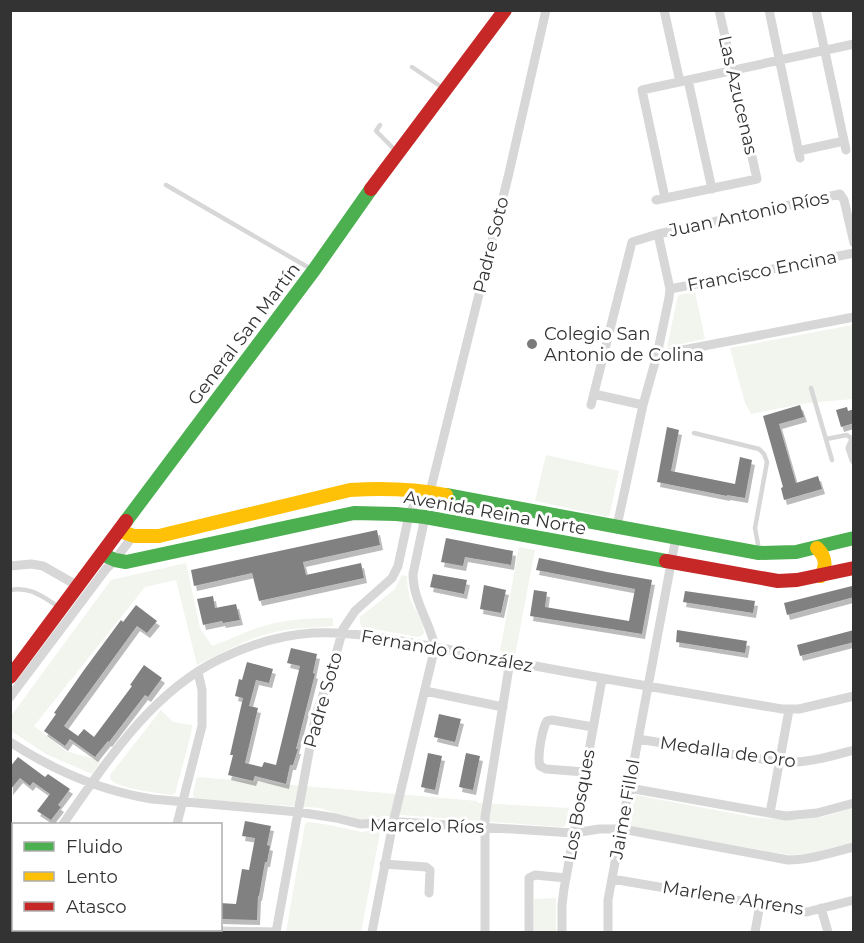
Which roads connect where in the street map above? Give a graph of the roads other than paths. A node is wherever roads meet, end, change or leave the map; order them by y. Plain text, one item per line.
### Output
1 (505, 10) edge
2 (546, 10) edge
3 (664, 10) edge
4 (719, 10) edge
5 (769, 10) edge
6 (816, 10) edge
7 (854, 45) edge
8 (825, 51) junction
9 (779, 61) junction
10 (412, 68) dead end
11 (732, 71) junction
12 (684, 81) junction
13 (445, 90) junction
14 (380, 125) dead end
15 (398, 152) junction
16 (166, 185) dead end
17 (712, 189) junction
18 (658, 234) junction
19 (854, 243) edge
20 (854, 253) edge
21 (314, 270) junction
22 (670, 289) junction
23 (854, 317) edge
24 (657, 355) junction
25 (811, 388) dead end
26 (594, 394) junction
27 (591, 405) dead end
28 (644, 405) junction
29 (694, 434) dead end
30 (826, 439) junction
31 (853, 440) edge
32 (832, 460) dead end
33 (854, 460) edge
34 (426, 492) junction
35 (469, 499) junction
36 (409, 515) junction
37 (425, 517) junction
38 (462, 524) junction
39 (617, 526) junction
40 (126, 534) junction
41 (676, 537) junction
42 (854, 538) edge
43 (817, 548) junction
44 (759, 553) junction
45 (108, 557) junction
46 (670, 563) junction
47 (10, 566) edge
48 (854, 568) edge
49 (821, 576) junction
50 (78, 586) junction
51 (10, 590) edge
52 (61, 609) junction
53 (342, 634) junction
54 (435, 647) junction
55 (510, 661) junction
56 (198, 672) junction
57 (10, 677) edge
58 (602, 679) junction
59 (647, 687) junction
60 (424, 691) junction
61 (854, 696) edge
62 (10, 697) edge
63 (503, 707) junction
64 (789, 710) junction
65 (593, 727) junction
66 (638, 739) junction
67 (10, 742) edge
68 (854, 750) edge
69 (779, 762) junction
70 (585, 772) junction
71 (92, 783) junction
72 (629, 788) junction
73 (183, 803) junction
74 (854, 803) edge
75 (298, 812) junction
76 (770, 813) junction
77 (64, 823) edge
78 (178, 823) edge
79 (393, 823) junction
80 (484, 827) junction
81 (622, 829) junction
82 (574, 833) junction
83 (854, 847) edge
84 (384, 864) junction
85 (566, 878) junction
86 (612, 879) junction
87 (429, 893) dead end
88 (854, 900) edge
89 (760, 904) junction
90 (821, 908) junction
91 (54, 931) edge
92 (221, 931) edge
93 (276, 932) edge
94 (611, 932) edge
95 (30, 933) edge
96 (372, 933) edge
97 (485, 933) edge
98 (529, 933) edge
99 (562, 933) edge
100 (755, 933) edge
101 (828, 933) edge

1 - 13 street, General San Martín
2 - 34 street, Padre Soto
3 - 12 street
4 - 11 street, Las Azucenas
5 - 9 street
6 - 8 street
7 - 8 street
8 - 9 street
8 - 9 street
9 - 11 street
10 - 13 lane
11 - 12 street
11 - 17 street, Las Azucenas
12 - 17 street
12 - 17 street
13 - 15 street, General San Martín
14 - 15 lane
15 - 21 street, General San Martín
16 - 21 lane
18 - 19 street, Juan Antonio Ríos
18 - 22 street
18 - 26 street, Juan Antonio Ríos
20 - 22 street, Francisco Encina
21 - 40 street, General San Martín
22 - 24 street
23 - 24 street
24 - 28 street
25 - 30 lane
26 - 27 street
26 - 28 street
28 - 39 street
29 - 44 lane
30 - 31 lane
30 - 32 lane
31 - 33 street
34 - 35 street, Avenida Reina Norte
34 - 36 street, Padre Soto
34 - 37 street
34 - 40 street, Avenida Reina Norte
35 - 38 street
35 - 39 street, Avenida Reina Norte
36 - 37 street, Avenida Reina Norte
36 - 45 street, Avenida Reina Norte
36 - 53 street, Padre Soto
37 - 38 street, Avenida Reina Norte
37 - 54 street
38 - 46 street, Avenida Reina Norte
39 - 41 street, Avenida Reina Norte
40 - 45 street, General San Martín
41 - 44 street, Avenida Reina Norte
41 - 46 street
42 - 43 street, Avenida Reina Norte
43 - 44 street, Avenida Reina Norte
43 - 49 street
45 - 50 street, General San Martín
45 - 62 street, General San Martín
46 - 49 street, Avenida Reina Norte
46 - 59 street
47 - 50 street
48 - 49 street, Avenida Reina Norte
50 - 52 street, General San Martín
51 - 52 lane
52 - 57 street, General San Martín
53 - 54 street, Fernando González
53 - 56 street, Fernando González
53 - 75 street, Padre Soto
54 - 55 street, Fernando González
54 - 60 street
55 - 58 street, Fernando González
55 - 63 street
56 - 71 street, Fernando González
56 - 73 street
58 - 59 street, Fernando González
58 - 65 street, Los Bosques
59 - 64 street, Fernando González
59 - 66 street, Jaime Fillol
60 - 63 street
60 - 79 street
61 - 64 street, Fernando González
63 - 80 street
64 - 69 street
65 - 70 street, Los Bosques
65 - 70 street
66 - 69 street, Medalla de Oro
66 - 72 street, Jaime Fillol
67 - 71 street, Marcelo Ríos
68 - 69 street, Medalla de Oro
69 - 76 street
70 - 82 street, Los Bosques
71 - 73 street, Marcelo Ríos
71 - 77 street, Fernando González
72 - 76 street
72 - 81 street, Jaime Fillol
73 - 75 street, Marcelo Ríos
73 - 78 street
74 - 76 street
75 - 79 street, Marcelo Ríos
75 - 93 street, Padre Soto
79 - 80 street, Marcelo Ríos
79 - 84 street
80 - 82 street, Marcelo Ríos
80 - 97 street
81 - 82 street, Marcelo Ríos
81 - 83 street, Marcelo Ríos
81 - 86 street, Jaime Fillol
82 - 85 street, Los Bosques
84 - 87 street
84 - 96 street
85 - 98 street
85 - 99 street, Los Bosques
86 - 89 street, Marlene Ahrens
86 - 94 street, Jaime Fillol
88 - 90 street, Marlene Ahrens
89 - 90 street, Marlene Ahrens
89 - 100 street
90 - 101 street
91 - 95 street
92 - 93 street

